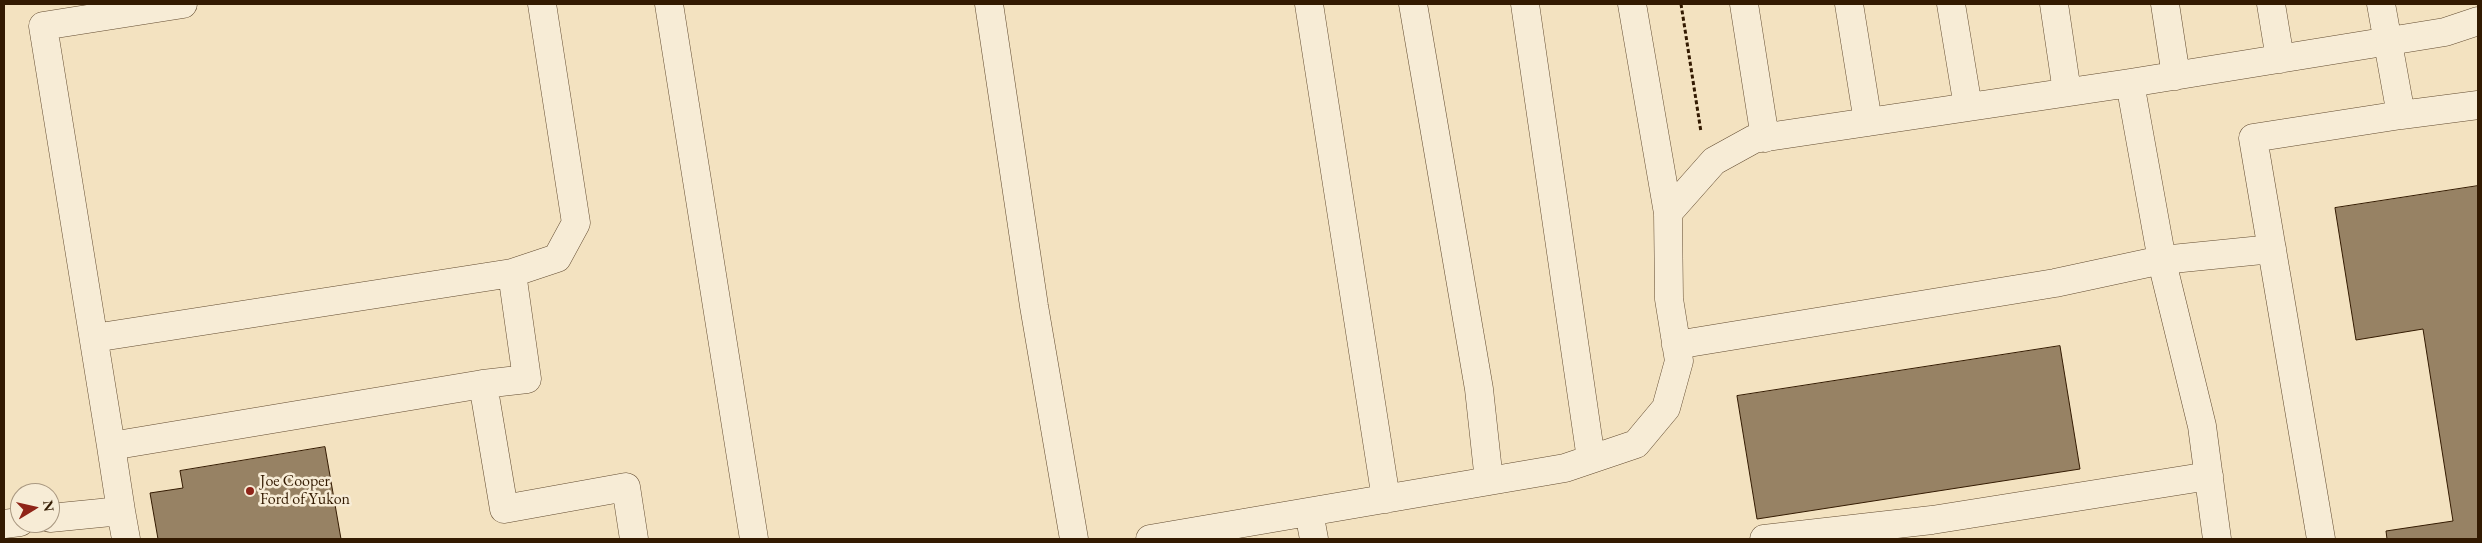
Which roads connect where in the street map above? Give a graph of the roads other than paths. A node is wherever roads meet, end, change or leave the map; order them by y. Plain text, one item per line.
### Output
1 (183, 4) edge
2 (542, 4) edge
3 (669, 4) edge
4 (989, 4) edge
5 (1309, 4) edge
6 (1413, 4) edge
7 (1525, 4) edge
8 (1632, 4) edge
9 (1744, 4) edge
10 (1849, 4) edge
11 (1951, 4) edge
12 (2054, 4) edge
13 (2164, 4) edge
14 (2271, 4) edge
15 (2381, 4) edge
16 (2478, 21) edge
17 (2387, 41) junction
18 (2280, 59) junction
19 (2176, 76) junction
20 (2130, 83) junction
21 (2067, 92) junction
22 (2478, 106) edge
23 (1968, 107) junction
24 (2401, 115) junction
25 (1868, 122) junction
26 (1765, 138) junction
27 (1668, 213) junction
28 (2272, 249) junction
29 (2162, 260) junction
30 (512, 273) junction
31 (94, 338) junction
32 (1676, 345) junction
33 (483, 384) junction
34 (111, 446) junction
35 (1591, 459) junction
36 (2209, 476) junction
37 (1489, 481) junction
38 (1386, 499) junction
39 (121, 511) junction
40 (1309, 512) junction
41 (60, 517) edge
42 (1200, 535) edge
43 (126, 539) edge
44 (634, 539) edge
45 (754, 539) edge
46 (1074, 539) edge
47 (1150, 539) edge
48 (1314, 539) edge
49 (1764, 539) edge
50 (2217, 539) edge
51 (2321, 539) edge

1 - 31 lane
2 - 30 lane
3 - 45 lane
4 - 46 lane
5 - 38 lane
6 - 37 lane
7 - 35 lane
8 - 27 lane
9 - 26 lane
10 - 25 lane
11 - 23 lane
12 - 21 lane
13 - 19 lane
14 - 18 lane
15 - 17 lane
16 - 17 lane
17 - 18 lane
17 - 24 lane
18 - 19 lane
19 - 20 lane
20 - 21 lane
20 - 29 lane
21 - 23 lane
22 - 24 lane
23 - 25 lane
24 - 28 lane
25 - 26 lane
26 - 27 lane
27 - 32 lane
28 - 29 lane
28 - 51 lane
29 - 32 lane
29 - 36 lane
30 - 31 lane
30 - 33 lane
31 - 34 lane
32 - 35 lane
33 - 34 lane
33 - 44 lane
34 - 39 lane
35 - 37 lane
36 - 49 lane
36 - 50 lane
37 - 38 lane
38 - 40 lane
39 - 41 lane
39 - 43 lane
40 - 42 lane
40 - 48 lane
42 - 47 lane

